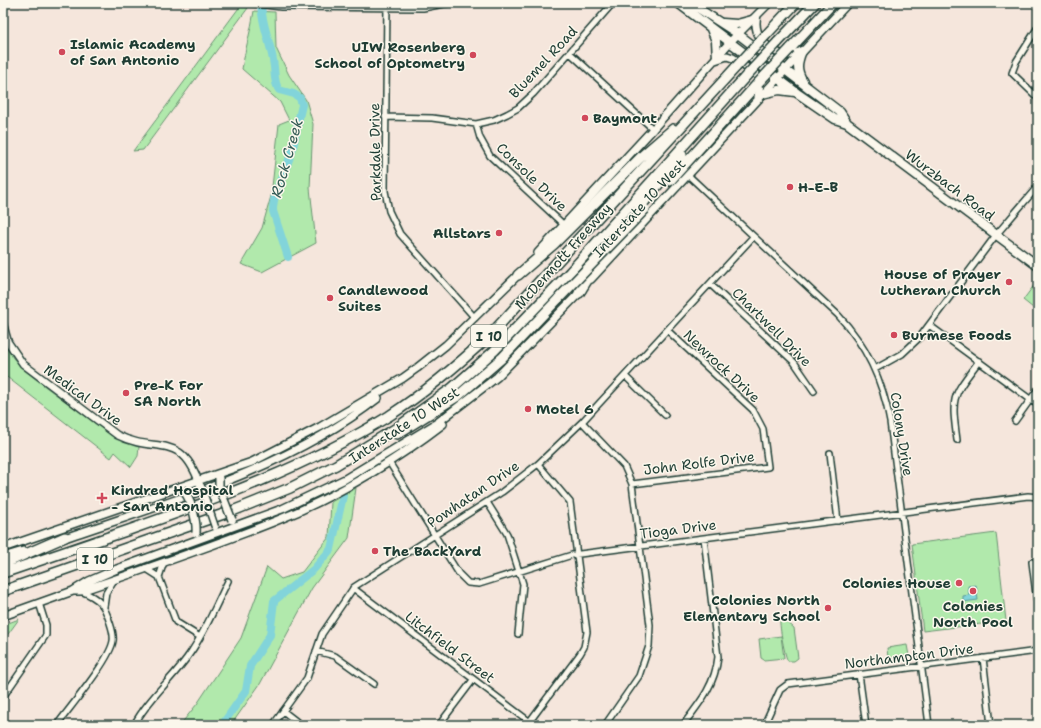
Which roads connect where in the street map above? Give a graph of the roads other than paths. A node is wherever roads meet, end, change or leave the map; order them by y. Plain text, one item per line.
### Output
1 (449, 3) edge
2 (613, 3) edge
3 (678, 3) edge
4 (690, 3) edge
5 (769, 3) edge
6 (796, 3) edge
7 (815, 3) edge
8 (833, 3) edge
9 (848, 3) edge
10 (253, 4) edge
11 (387, 5) edge
12 (754, 18) junction
13 (720, 23) junction
14 (1038, 27) edge
15 (711, 28) junction
16 (738, 34) junction
17 (730, 42) junction
18 (802, 51) junction
19 (570, 53) junction
20 (716, 59) junction
21 (785, 70) junction
22 (777, 78) junction
23 (805, 86) junction
24 (797, 93) junction
25 (760, 97) junction
26 (1038, 98) edge
27 (697, 109) junction
28 (385, 117) junction
29 (708, 119) junction
30 (847, 123) junction
31 (476, 124) junction
32 (653, 130) junction
33 (688, 175) junction
34 (1038, 186) edge
35 (564, 225) junction
36 (996, 235) junction
37 (753, 237) junction
38 (1038, 266) edge
39 (518, 275) junction
40 (710, 284) junction
41 (579, 293) junction
42 (475, 318) junction
43 (3, 324) edge
44 (929, 325) junction
45 (667, 330) junction
46 (978, 361) junction
47 (875, 369) junction
48 (625, 376) junction
49 (497, 377) junction
50 (403, 378) junction
51 (1038, 389) edge
52 (814, 391) dead end
53 (1030, 400) junction
54 (1038, 405) edge
55 (665, 415) dead end
56 (1015, 421) dead end
57 (582, 422) junction
58 (957, 440) dead end
59 (354, 454) junction
60 (830, 454) dead end
61 (389, 462) junction
62 (538, 464) junction
63 (768, 467) joint
64 (227, 470) junction
65 (199, 483) junction
66 (632, 484) junction
67 (174, 488) junction
68 (1038, 497) edge
69 (487, 502) junction
70 (902, 513) junction
71 (838, 521) junction
72 (245, 524) junction
73 (216, 531) junction
74 (434, 535) junction
75 (65, 537) junction
76 (704, 538) junction
77 (188, 544) junction
78 (640, 546) junction
79 (3, 548) edge
80 (578, 554) junction
81 (3, 558) edge
82 (164, 562) junction
83 (1032, 562) dead end
84 (3, 564) edge
85 (145, 568) junction
86 (519, 572) junction
87 (3, 573) edge
88 (159, 577) junction
89 (114, 579) junction
90 (228, 581) dead end
91 (353, 588) junction
92 (3, 591) edge
93 (72, 591) junction
94 (82, 591) junction
95 (39, 603) junction
96 (104, 607) junction
97 (1038, 610) edge
98 (3, 616) edge
99 (518, 634) dead end
100 (200, 637) junction
101 (316, 651) junction
102 (1038, 651) edge
103 (983, 658) junction
104 (922, 666) junction
105 (859, 674) junction
106 (473, 680) junction
107 (374, 684) dead end
108 (3, 697) edge
109 (283, 711) junction
110 (528, 723) edge
111 (58, 725) edge
112 (134, 725) edge
113 (273, 725) edge
114 (301, 725) edge
115 (439, 725) edge
116 (534, 725) edge
117 (605, 725) edge
118 (683, 725) edge
119 (764, 725) edge
120 (866, 725) edge
121 (929, 725) edge
122 (991, 725) edge

1 - 11 street
2 - 19 street, Bluemel Road
3 - 15 main road, Wurzbach Road
4 - 13 main road, Wurzbach Road
5 - 12 main road
6 - 27 highway, McDermott Freeway / I 10, bridge
7 - 29 highway, McDermott Freeway / I 10, bridge
8 - 59 highway, bridge
9 - 18 main road, Interstate 10 West
10 - 11 street
11 - 28 street, Parkdale Drive
12 - 13 main road
12 - 16 main road
12 - 18 main road
13 - 16 main road, Wurzbach Road
14 - 26 street
15 - 17 main road, Wurzbach Road
15 - 20 main road
16 - 17 main road
16 - 21 main road, Wurzbach Road
17 - 20 main road
17 - 22 main road, Wurzbach Road
18 - 21 main road, Interstate 10 West
18 - 23 main road
19 - 31 street, Bluemel Road
19 - 32 street
20 - 25 main road
20 - 32 main road
21 - 22 main road, Interstate 10 West
21 - 23 main road, Wurzbach Road
22 - 24 main road, Wurzbach Road
22 - 25 main road, Interstate 10 West
23 - 30 main road, Wurzbach Road
24 - 25 main road
24 - 30 main road, Wurzbach Road
25 - 33 main road, Interstate 10 West
27 - 39 highway
27 - 87 highway, McDermott Freeway / I 10
28 - 31 street, Bluemel Road
28 - 42 street, Parkdale Drive
29 - 41 highway
29 - 59 highway, McDermott Freeway / I 10
30 - 36 main road, Wurzbach Road
31 - 35 street, Console Drive
32 - 35 main road
33 - 37 street, Colony Drive
33 - 41 main road, Interstate 10 West
34 - 36 street
35 - 39 main road
36 - 38 main road, Wurzbach Road
36 - 44 street
37 - 40 street, Powhatan Drive
37 - 47 street, Colony Drive
39 - 42 main road
40 - 45 street, Powhatan Drive
40 - 52 street, Chartwell Drive
41 - 49 main road, Interstate 10 West
42 - 50 main road
43 - 65 street, Medical Drive
44 - 46 street
44 - 47 street
45 - 48 street, Powhatan Drive
45 - 63 street, Newrock Drive
46 - 53 street
46 - 58 street
47 - 70 street, Colony Drive
48 - 55 street
48 - 57 street, Powhatan Drive
49 - 61 main road
49 - 72 main road, Interstate 10 West
50 - 64 main road
50 - 75 main road
51 - 53 street
53 - 54 street
53 - 56 street
57 - 62 street, Powhatan Drive
57 - 66 street
59 - 92 highway, McDermott Freeway / I 10
60 - 71 street
61 - 74 street, Tioga Drive
61 - 82 main road
62 - 69 street, Powhatan Drive
62 - 80 street
63 - 66 street, John Rolfe Drive
64 - 65 main road
64 - 72 main road, bridge
65 - 67 main road
65 - 73 street, Medical Drive, bridge
66 - 78 street
67 - 77 main road, bridge
67 - 79 main road
68 - 70 street, Tioga Drive
69 - 74 street, Powhatan Drive
69 - 86 street
70 - 71 street, Tioga Drive
70 - 104 street, Colony Drive
71 - 76 street, Tioga Drive
72 - 73 main road, Interstate 10 West
73 - 77 main road, Interstate 10 West
74 - 86 street, Tioga Drive
74 - 91 street, Powhatan Drive
75 - 81 main road
75 - 84 highway
76 - 78 street, Tioga Drive
76 - 118 street
77 - 93 main road, Interstate 10 West
78 - 80 street, Tioga Drive
78 - 117 street
80 - 86 street, Tioga Drive
80 - 110 street
82 - 85 main road
82 - 88 street
83 - 97 street
85 - 88 street
85 - 89 main road
86 - 99 street
88 - 100 street
89 - 94 main road
89 - 96 street
90 - 100 street
91 - 101 street, Powhatan Drive
91 - 106 street, Litchfield Street
93 - 94 main road
93 - 95 main road, Interstate 10 West
94 - 96 street
95 - 98 main road, Interstate 10 West
95 - 108 street
96 - 111 street
100 - 112 street
101 - 107 street
101 - 109 street, Powhatan Drive
102 - 103 street, Northampton Drive
103 - 104 street, Northampton Drive
103 - 122 street
104 - 105 street, Northampton Drive
104 - 121 street, Colony Drive
105 - 119 street, Northampton Drive
105 - 120 street
106 - 110 street, Litchfield Street
106 - 115 street
109 - 113 street, Powhatan Drive
109 - 114 street
110 - 116 street, Litchfield Street

